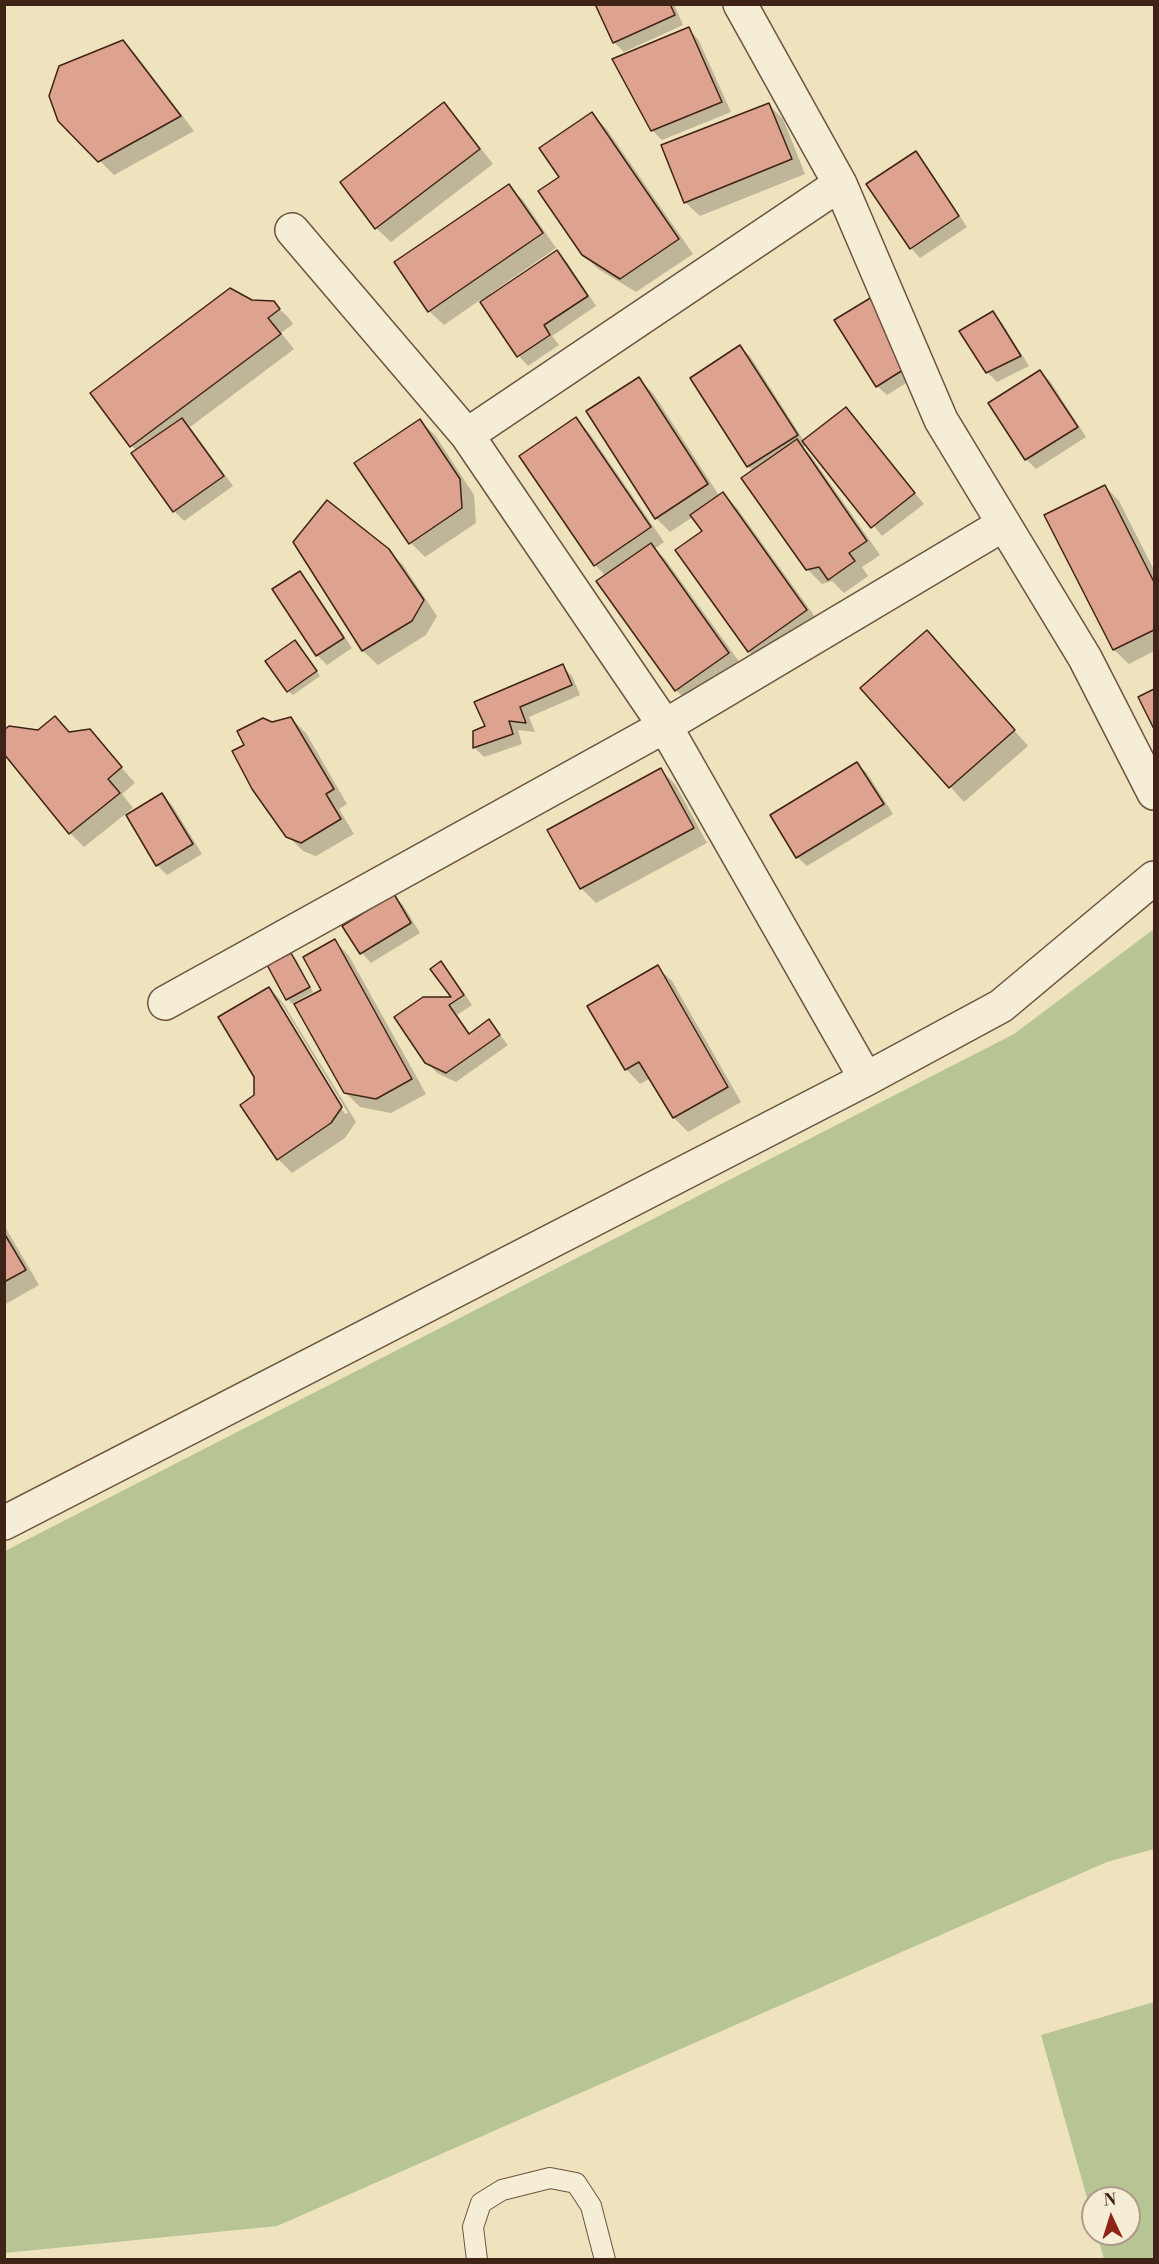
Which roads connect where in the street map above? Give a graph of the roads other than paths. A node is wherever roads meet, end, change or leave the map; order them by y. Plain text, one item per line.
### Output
1 (740, 4) edge
2 (840, 184) junction
3 (292, 230) dead end
4 (467, 435) junction
5 (1004, 524) junction
6 (665, 726) junction
7 (1155, 793) edge
8 (1155, 878) edge
9 (165, 1003) dead end
10 (866, 1079) junction
11 (4, 1522) edge
12 (477, 2259) edge
13 (605, 2259) edge

1 - 2 street
2 - 4 street
2 - 5 street
3 - 4 street
4 - 6 street
5 - 6 street
5 - 7 street
6 - 9 street
6 - 10 street
8 - 10 street
10 - 11 street
12 - 13 lane

